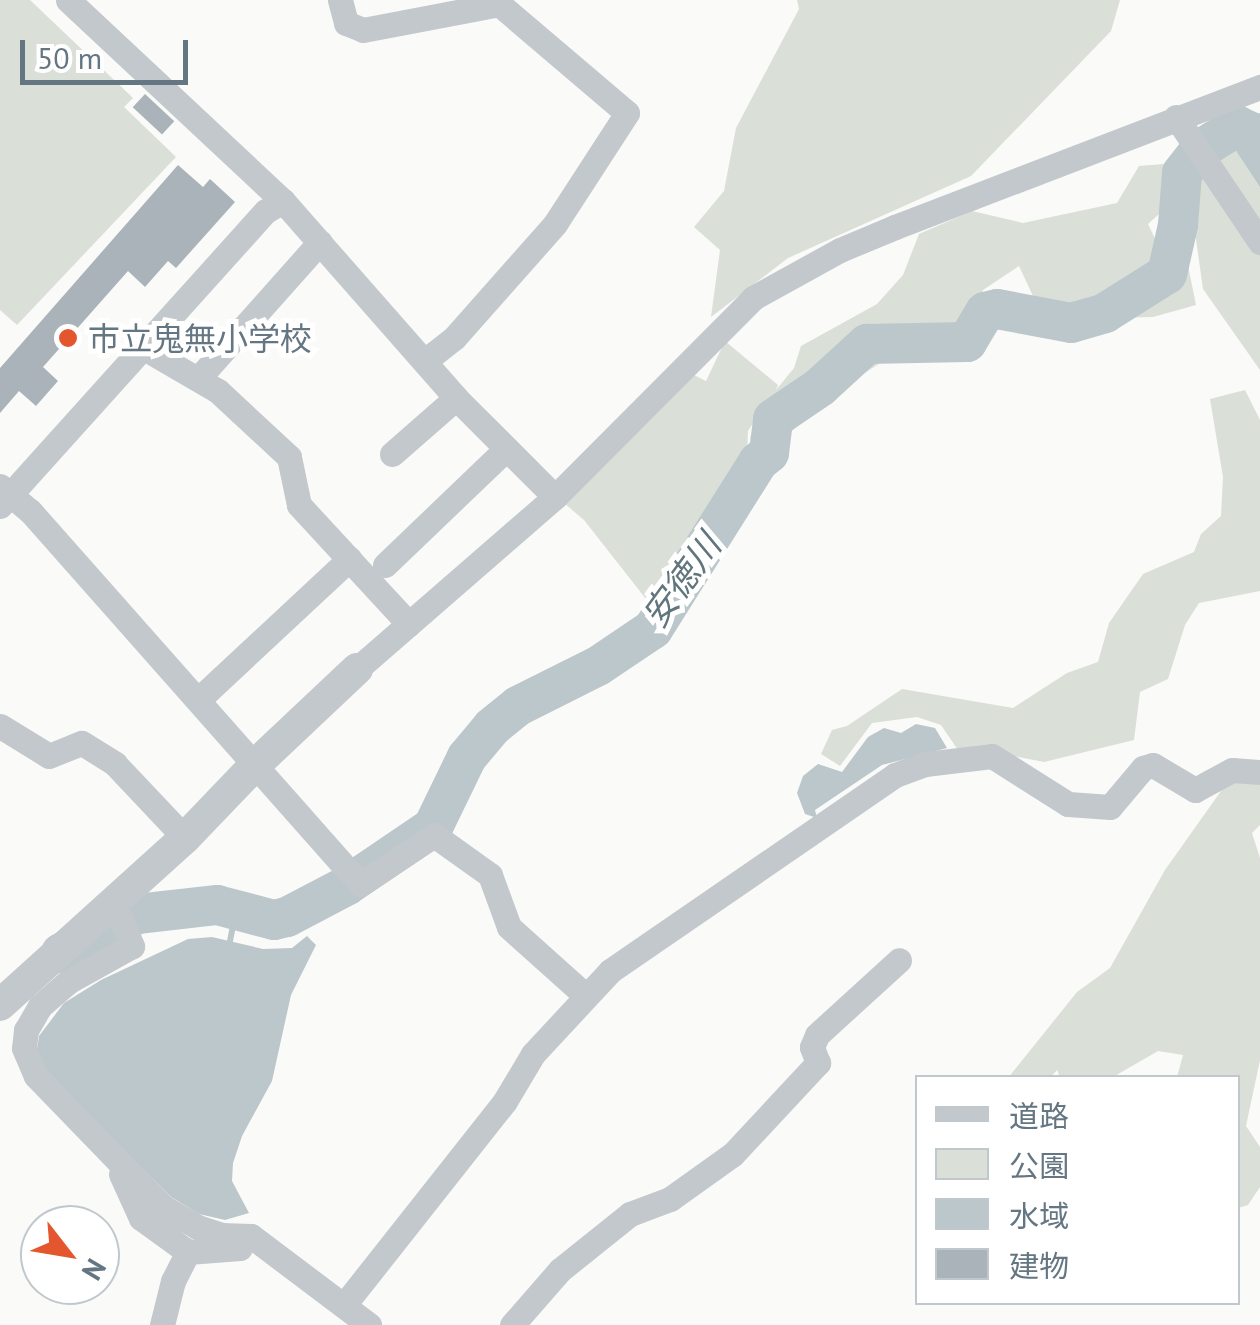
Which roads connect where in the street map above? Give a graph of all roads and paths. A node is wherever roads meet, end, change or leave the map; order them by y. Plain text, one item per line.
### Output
1 (68, 0) edge
2 (340, 0) edge
3 (479, 4) edge
4 (1260, 87) edge
5 (1176, 117) junction
6 (283, 201) junction
7 (320, 242) junction
8 (1260, 242) edge
9 (144, 348) junction
10 (425, 361) junction
11 (204, 372) dead end
12 (456, 398) junction
13 (506, 450) junction
14 (392, 454) dead end
15 (4, 495) edge
16 (555, 497) junction
17 (349, 559) junction
18 (385, 565) dead end
19 (408, 624) junction
20 (357, 669) joint
21 (198, 700) junction
22 (0, 726) edge
23 (253, 766) junction
24 (1260, 772) edge
25 (185, 838) junction
26 (114, 902) junction
27 (899, 960) dead end
28 (586, 996) junction
29 (0, 1005) edge
30 (119, 1164) junction
31 (264, 1244) junction
32 (188, 1252) junction
33 (344, 1305) junction
34 (162, 1325) edge
35 (370, 1325) edge
36 (512, 1325) edge

1 - 6 street
2 - 3 street
3 - 10 street
4 - 5 street
5 - 8 street
5 - 16 street
6 - 7 street
6 - 9 street
7 - 10 street
7 - 11 street
9 - 15 street
9 - 17 street
10 - 12 street
12 - 13 street
12 - 14 street
13 - 16 street
13 - 18 street
15 - 21 street
16 - 19 street
17 - 19 street
17 - 21 street
19 - 20 street
20 - 23 street
21 - 23 street
22 - 25 street
23 - 25 street
23 - 28 street
24 - 28 street
25 - 26 street
26 - 29 street
26 - 30 street
27 - 36 street
28 - 33 street
30 - 31 street
30 - 32 street
31 - 32 street
31 - 33 street
32 - 34 street
33 - 35 street

